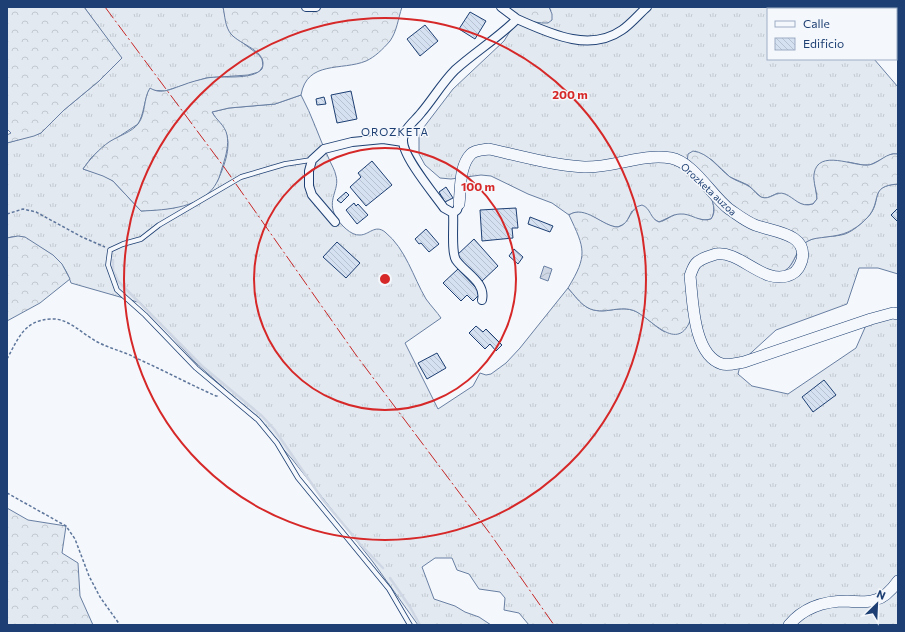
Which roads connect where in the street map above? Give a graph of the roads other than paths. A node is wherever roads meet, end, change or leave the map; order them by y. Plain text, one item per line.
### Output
1 (306, 7) edge
2 (316, 7) edge
3 (501, 7) edge
4 (648, 7) edge
5 (517, 19) junction
6 (403, 142) junction
7 (312, 160) junction
8 (456, 208) junction
9 (335, 222) dead end
10 (482, 300) dead end
11 (898, 314) edge
12 (898, 581) edge
13 (410, 625) edge
14 (790, 625) edge

1 - 2 street
3 - 5 street
4 - 5 street
5 - 6 street
6 - 7 street
6 - 8 street
7 - 9 street
7 - 13 lane
8 - 10 street
8 - 11 street, Orozketa auzoa
12 - 14 street

